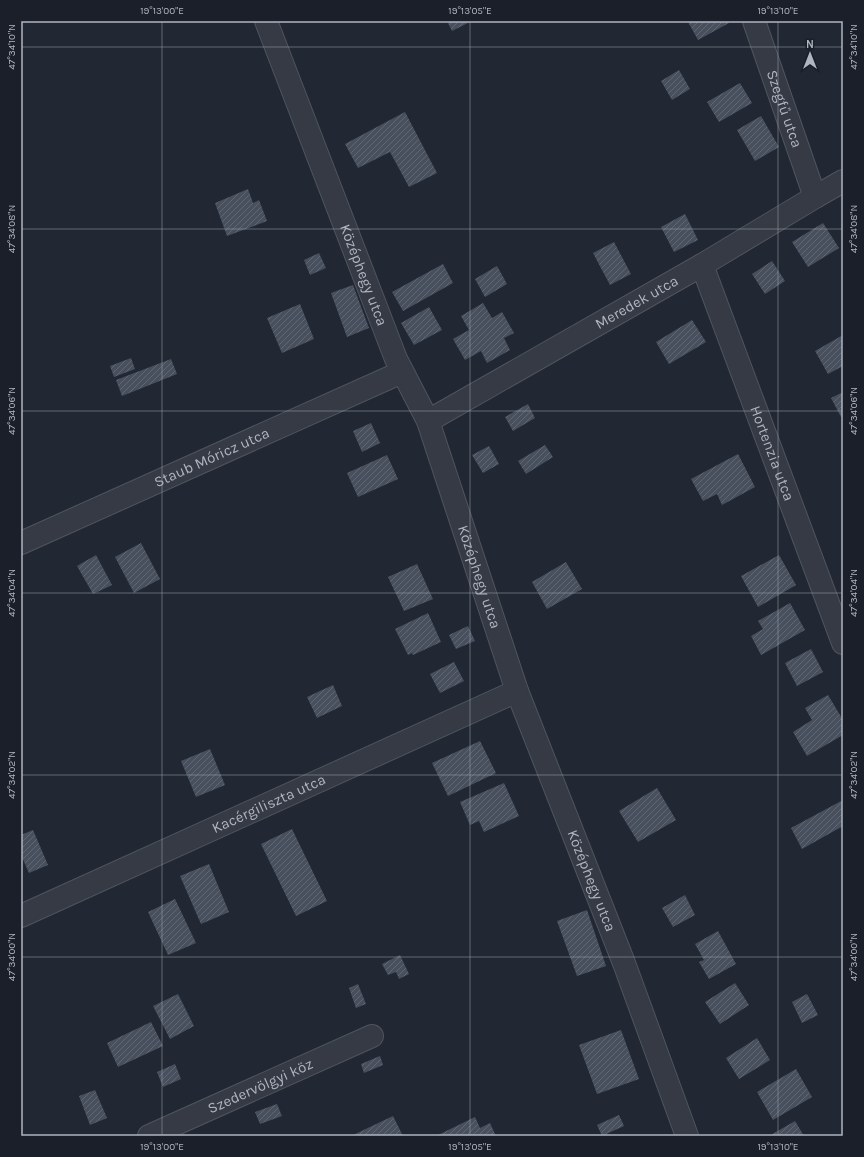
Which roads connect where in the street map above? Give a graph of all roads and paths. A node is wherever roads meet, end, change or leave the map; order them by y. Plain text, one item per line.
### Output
1 (266, 21) edge
2 (754, 21) edge
3 (843, 182) edge
4 (815, 197) junction
5 (702, 265) junction
6 (402, 372) junction
7 (428, 421) junction
8 (21, 543) edge
9 (843, 643) edge
10 (517, 691) junction
11 (21, 916) edge
12 (372, 1036) dead end
13 (149, 1136) edge
14 (686, 1136) edge

1 - 6 street, Középhegy utca
2 - 4 street, Szegfű utca
3 - 4 street, Meredek utca
4 - 5 street, Meredek utca
5 - 7 street, Meredek utca
5 - 9 street, Hortenzia utca
6 - 7 street, Középhegy utca
6 - 8 street, Staub Móricz utca
7 - 10 street, Középhegy utca
10 - 11 street, Kacérgiliszta utca
10 - 14 street, Középhegy utca
12 - 13 street, Szedervölgyi köz

